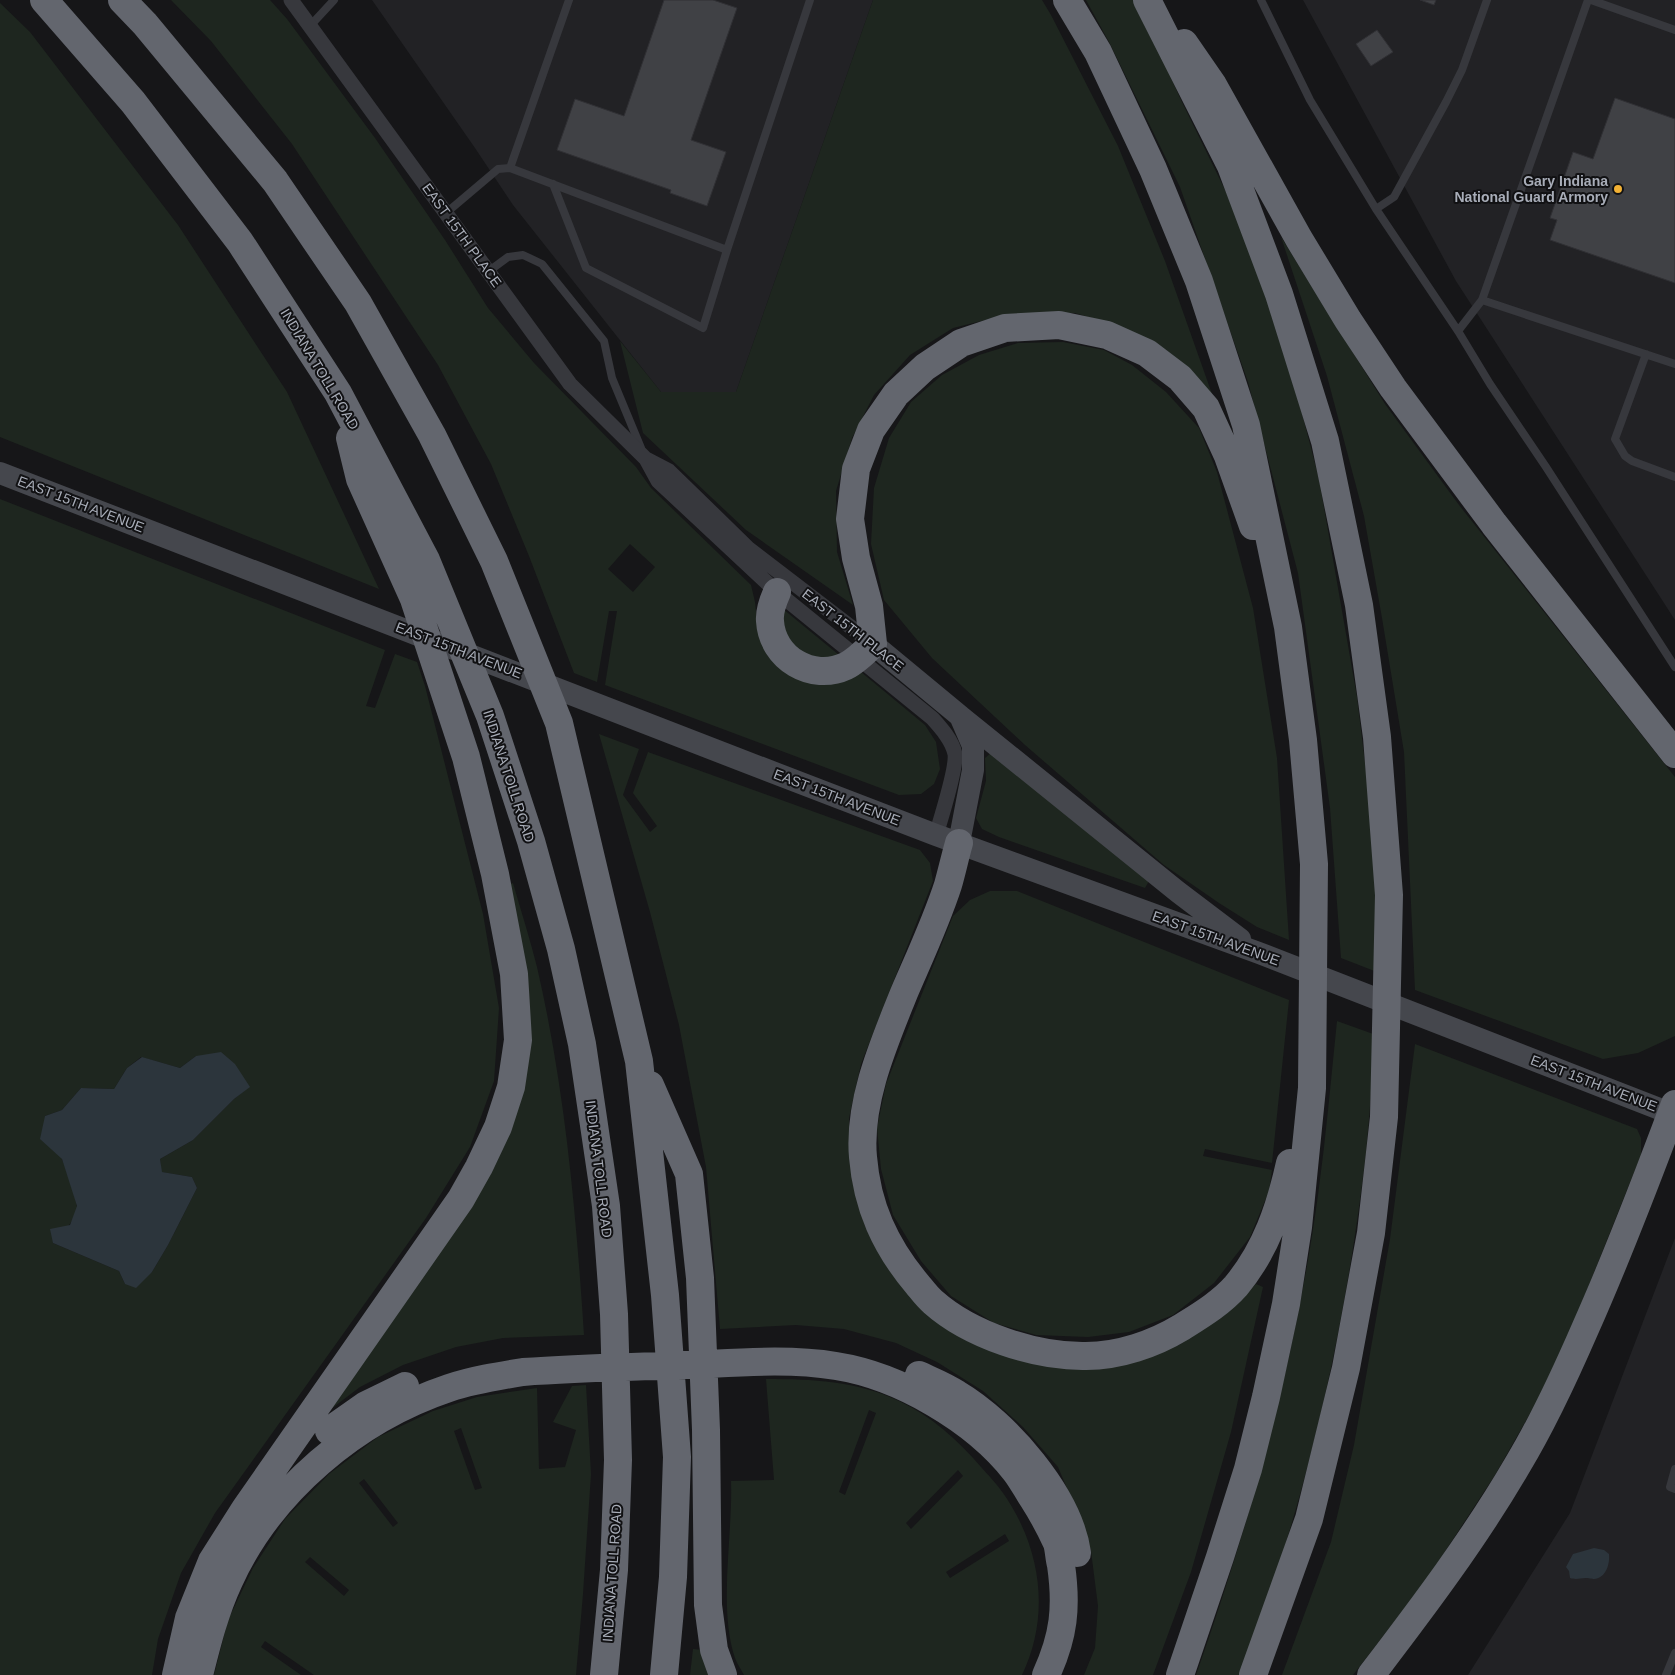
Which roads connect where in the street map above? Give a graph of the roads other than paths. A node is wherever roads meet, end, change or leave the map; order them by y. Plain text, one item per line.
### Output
1 (44, 0) edge
2 (122, 0) edge
3 (291, 0) edge
4 (334, 0) edge
5 (569, 0) edge
6 (810, 0) edge
7 (1067, 0) edge
8 (1146, 0) edge
9 (1155, 0) edge
10 (1262, 0) edge
11 (1268, 0) edge
12 (1487, 0) edge
13 (1589, 0) edge
14 (1265, 8) junction
15 (310, 26) junction
16 (1675, 30) edge
17 (510, 168) junction
18 (553, 184) junction
19 (1376, 209) junction
20 (446, 213) junction
21 (727, 250) junction
22 (488, 272) junction
23 (1482, 300) junction
24 (1458, 331) junction
25 (1646, 354) junction
26 (1675, 364) edge
27 (338, 393) junction
28 (646, 459) junction
29 (0, 473) edge
30 (1675, 477) edge
31 (777, 592) junction
32 (1288, 627) junction
33 (866, 651) junction
34 (1675, 667) edge
35 (960, 716) junction
36 (1675, 754) edge
37 (948, 839) junction
38 (1259, 954) junction
39 (639, 1061) junction
40 (1311, 1098) junction
41 (1674, 1110) edge
42 (749, 1354) junction
43 (552, 1361) junction
44 (1675, 1469) edge
45 (1675, 1489) edge
46 (246, 1509) junction
47 (1675, 1653) edge
48 (176, 1675) edge
49 (199, 1675) edge
50 (604, 1675) edge
51 (664, 1675) edge
52 (723, 1675) edge
53 (1046, 1675) edge
54 (1067, 1675) edge
55 (1180, 1675) edge
56 (1253, 1675) edge
57 (1371, 1675) edge
58 (1666, 1675) edge

1 - 27 highway, INDIANA TOLL ROAD
2 - 39 highway
3 - 15 street, EAST 15TH PLACE
4 - 15 lane
5 - 17 lane
6 - 21 lane
7 - 32 highway
8 - 56 highway
9 - 36 highway
10 - 14 lane
11 - 14 lane
12 - 19 lane
13 - 16 lane
13 - 23 lane
14 - 19 lane
15 - 20 street, EAST 15TH PLACE
17 - 18 lane
17 - 20 lane
18 - 21 lane
18 - 21 lane
19 - 24 lane
20 - 22 street, EAST 15TH PLACE
22 - 28 street, EAST 15TH PLACE
22 - 28 lane
23 - 24 lane
23 - 25 lane
24 - 34 lane
25 - 26 lane
25 - 30 lane
27 - 46 highway
27 - 50 highway, INDIANA TOLL ROAD
28 - 31 street, EAST 15TH PLACE
28 - 33 street, EAST 15TH PLACE
29 - 37 street, EAST 15TH AVENUE
31 - 33 street, EAST 15TH PLACE
31 - 33 highway
32 - 33 highway
32 - 40 highway
33 - 35 street, EAST 15TH PLACE
33 - 37 street, EAST 15TH PLACE
35 - 37 street, EAST 15TH PLACE
35 - 38 street
37 - 38 street, EAST 15TH AVENUE
37 - 40 highway
38 - 41 street, EAST 15TH AVENUE
39 - 51 highway
39 - 52 highway
40 - 55 highway
41 - 57 highway
42 - 43 highway
42 - 53 highway
42 - 54 highway
43 - 46 highway
43 - 49 highway
44 - 45 lane
46 - 48 highway
47 - 58 lane

